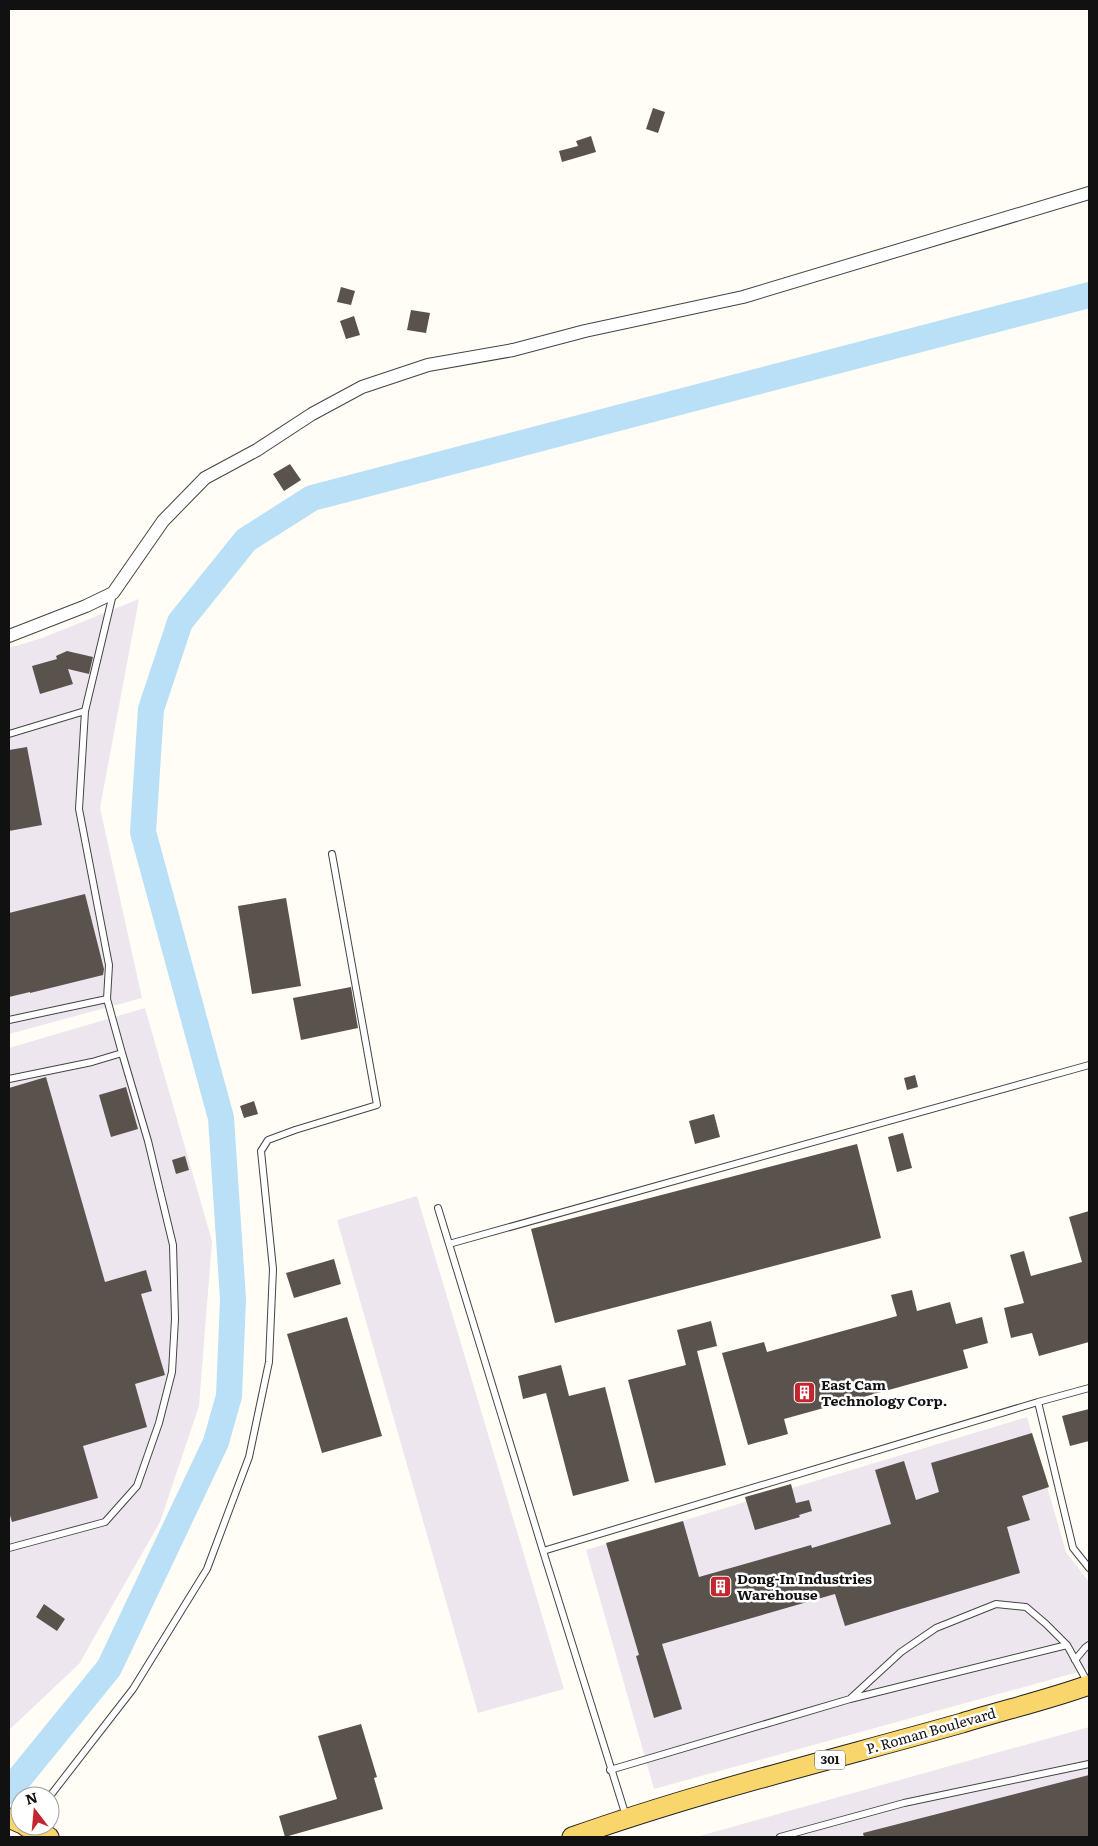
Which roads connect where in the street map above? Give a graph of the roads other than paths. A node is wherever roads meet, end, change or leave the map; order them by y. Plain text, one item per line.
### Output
1 (1089, 193) edge
2 (113, 593) junction
3 (9, 636) edge
4 (85, 712) junction
5 (9, 734) edge
6 (332, 854) dead end
7 (107, 998) junction
8 (9, 1020) edge
9 (122, 1053) junction
10 (1089, 1065) edge
11 (9, 1079) edge
12 (438, 1208) dead end
13 (449, 1244) junction
14 (1089, 1388) edge
15 (1038, 1402) junction
16 (9, 1548) edge
17 (543, 1551) junction
18 (1089, 1568) edge
19 (1067, 1645) junction
20 (1089, 1646) edge
21 (1075, 1660) junction
22 (1089, 1685) edge
23 (850, 1699) junction
24 (1089, 1764) edge
25 (610, 1770) junction
26 (58, 1786) edge
27 (627, 1818) junction
28 (572, 1837) edge
29 (780, 1837) edge

1 - 2 street
2 - 3 street
2 - 4 lane
4 - 5 lane
4 - 7 lane
6 - 26 lane
7 - 8 lane
7 - 9 lane
9 - 11 lane
9 - 16 lane
10 - 13 lane
12 - 13 lane
13 - 17 lane
14 - 15 lane
15 - 17 lane
15 - 18 lane
17 - 25 lane
19 - 21 lane
19 - 23 lane
19 - 23 lane
20 - 21 lane
21 - 22 lane
22 - 27 main road, P. Roman Boulevard / 301
23 - 25 lane
24 - 29 lane
25 - 27 lane
27 - 28 main road, P. Roman Boulevard / 301

